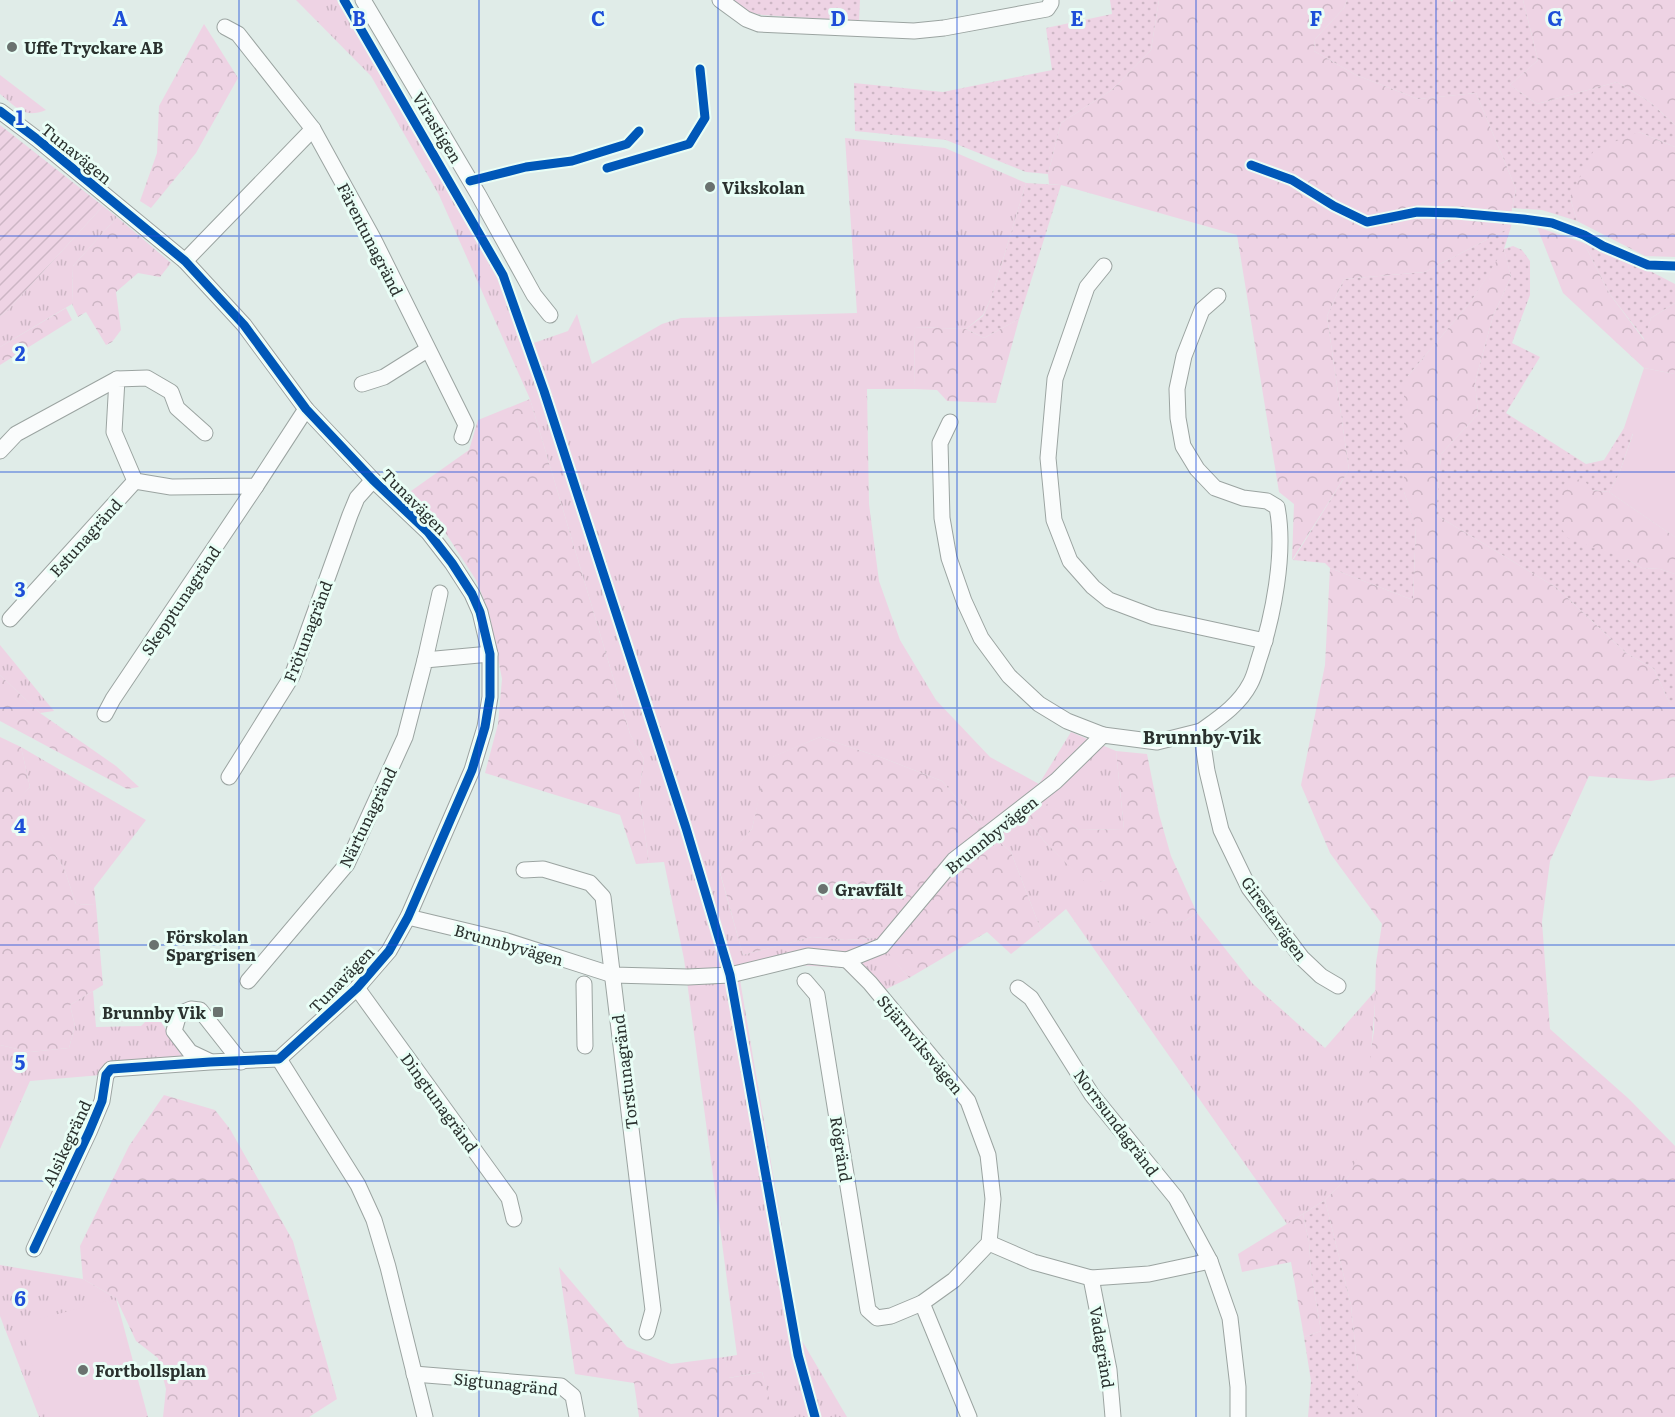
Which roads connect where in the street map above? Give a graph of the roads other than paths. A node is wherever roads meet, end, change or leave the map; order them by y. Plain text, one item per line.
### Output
1 (363, 0) edge
2 (720, 0) edge
3 (1051, 0) edge
4 (225, 27) dead end
5 (0, 111) edge
6 (313, 129) junction
7 (185, 261) junction
8 (1104, 266) dead end
9 (1218, 296) dead end
10 (550, 315) dead end
11 (427, 350) junction
12 (117, 379) junction
13 (362, 384) dead end
14 (306, 409) junction
15 (950, 422) dead end
16 (205, 433) dead end
17 (462, 437) dead end
18 (0, 451) edge
19 (373, 480) junction
20 (135, 481) junction
21 (256, 486) junction
22 (440, 593) dead end
23 (10, 619) dead end
24 (1265, 641) junction
25 (490, 654) junction
26 (424, 660) junction
27 (105, 714) dead end
28 (1201, 731) junction
29 (1103, 735) junction
30 (229, 777) dead end
31 (524, 870) dead end
32 (408, 917) junction
33 (847, 960) junction
34 (613, 975) junction
35 (248, 981) dead end
36 (805, 981) dead end
37 (584, 984) dead end
38 (1338, 986) dead end
39 (357, 988) junction
40 (1017, 988) dead end
41 (585, 1046) dead end
42 (279, 1059) junction
43 (210, 1062) junction
44 (241, 1062) junction
45 (514, 1220) dead end
46 (988, 1243) junction
47 (34, 1249) dead end
48 (1210, 1261) junction
49 (1091, 1278) junction
50 (922, 1303) junction
51 (647, 1332) dead end
52 (414, 1374) junction
53 (425, 1417) edge
54 (577, 1417) edge
55 (969, 1417) edge
56 (1113, 1417) edge
57 (1238, 1417) edge

1 - 10 street, Virastigen
2 - 3 street
4 - 6 street, Färentunagränd
5 - 7 street, Tunavägen
6 - 7 street
6 - 11 street, Färentunagränd
7 - 14 street, Tunavägen
8 - 24 street
9 - 24 street
11 - 13 street
11 - 17 street, Färentunagränd
12 - 16 street
12 - 18 street
12 - 20 street
14 - 19 street, Tunavägen
14 - 21 street, Skepptunagränd
15 - 29 street
19 - 25 street, Tunavägen
19 - 30 street, Frötunagränd
20 - 21 street
20 - 23 street, Estunagränd
21 - 27 street, Skepptunagränd
22 - 26 street, Närtunagränd
24 - 28 street
25 - 26 street
25 - 32 street, Tunavägen
26 - 35 street, Närtunagränd
28 - 29 street
28 - 38 street, Girestavägen
29 - 33 street, Brunnbyvägen
31 - 34 street, Torstunagränd
32 - 34 street, Brunnbyvägen
32 - 39 street, Tunavägen
33 - 34 street, Brunnbyvägen
33 - 46 street, Stjärnviksvägen
34 - 51 street, Torstunagränd
36 - 50 street, Rögränd
37 - 41 street
39 - 42 street, Tunavägen
39 - 45 street, Dingtunagränd
40 - 48 street, Norrsundagränd
42 - 44 street
42 - 52 street
43 - 44 street, Alsikegränd
43 - 44 street
43 - 47 street, Alsikegränd
46 - 49 street
46 - 50 street
48 - 49 street
48 - 57 street, Norrsundagränd
49 - 56 street, Vadagränd
50 - 55 street
52 - 53 street
52 - 54 street, Sigtunagränd

